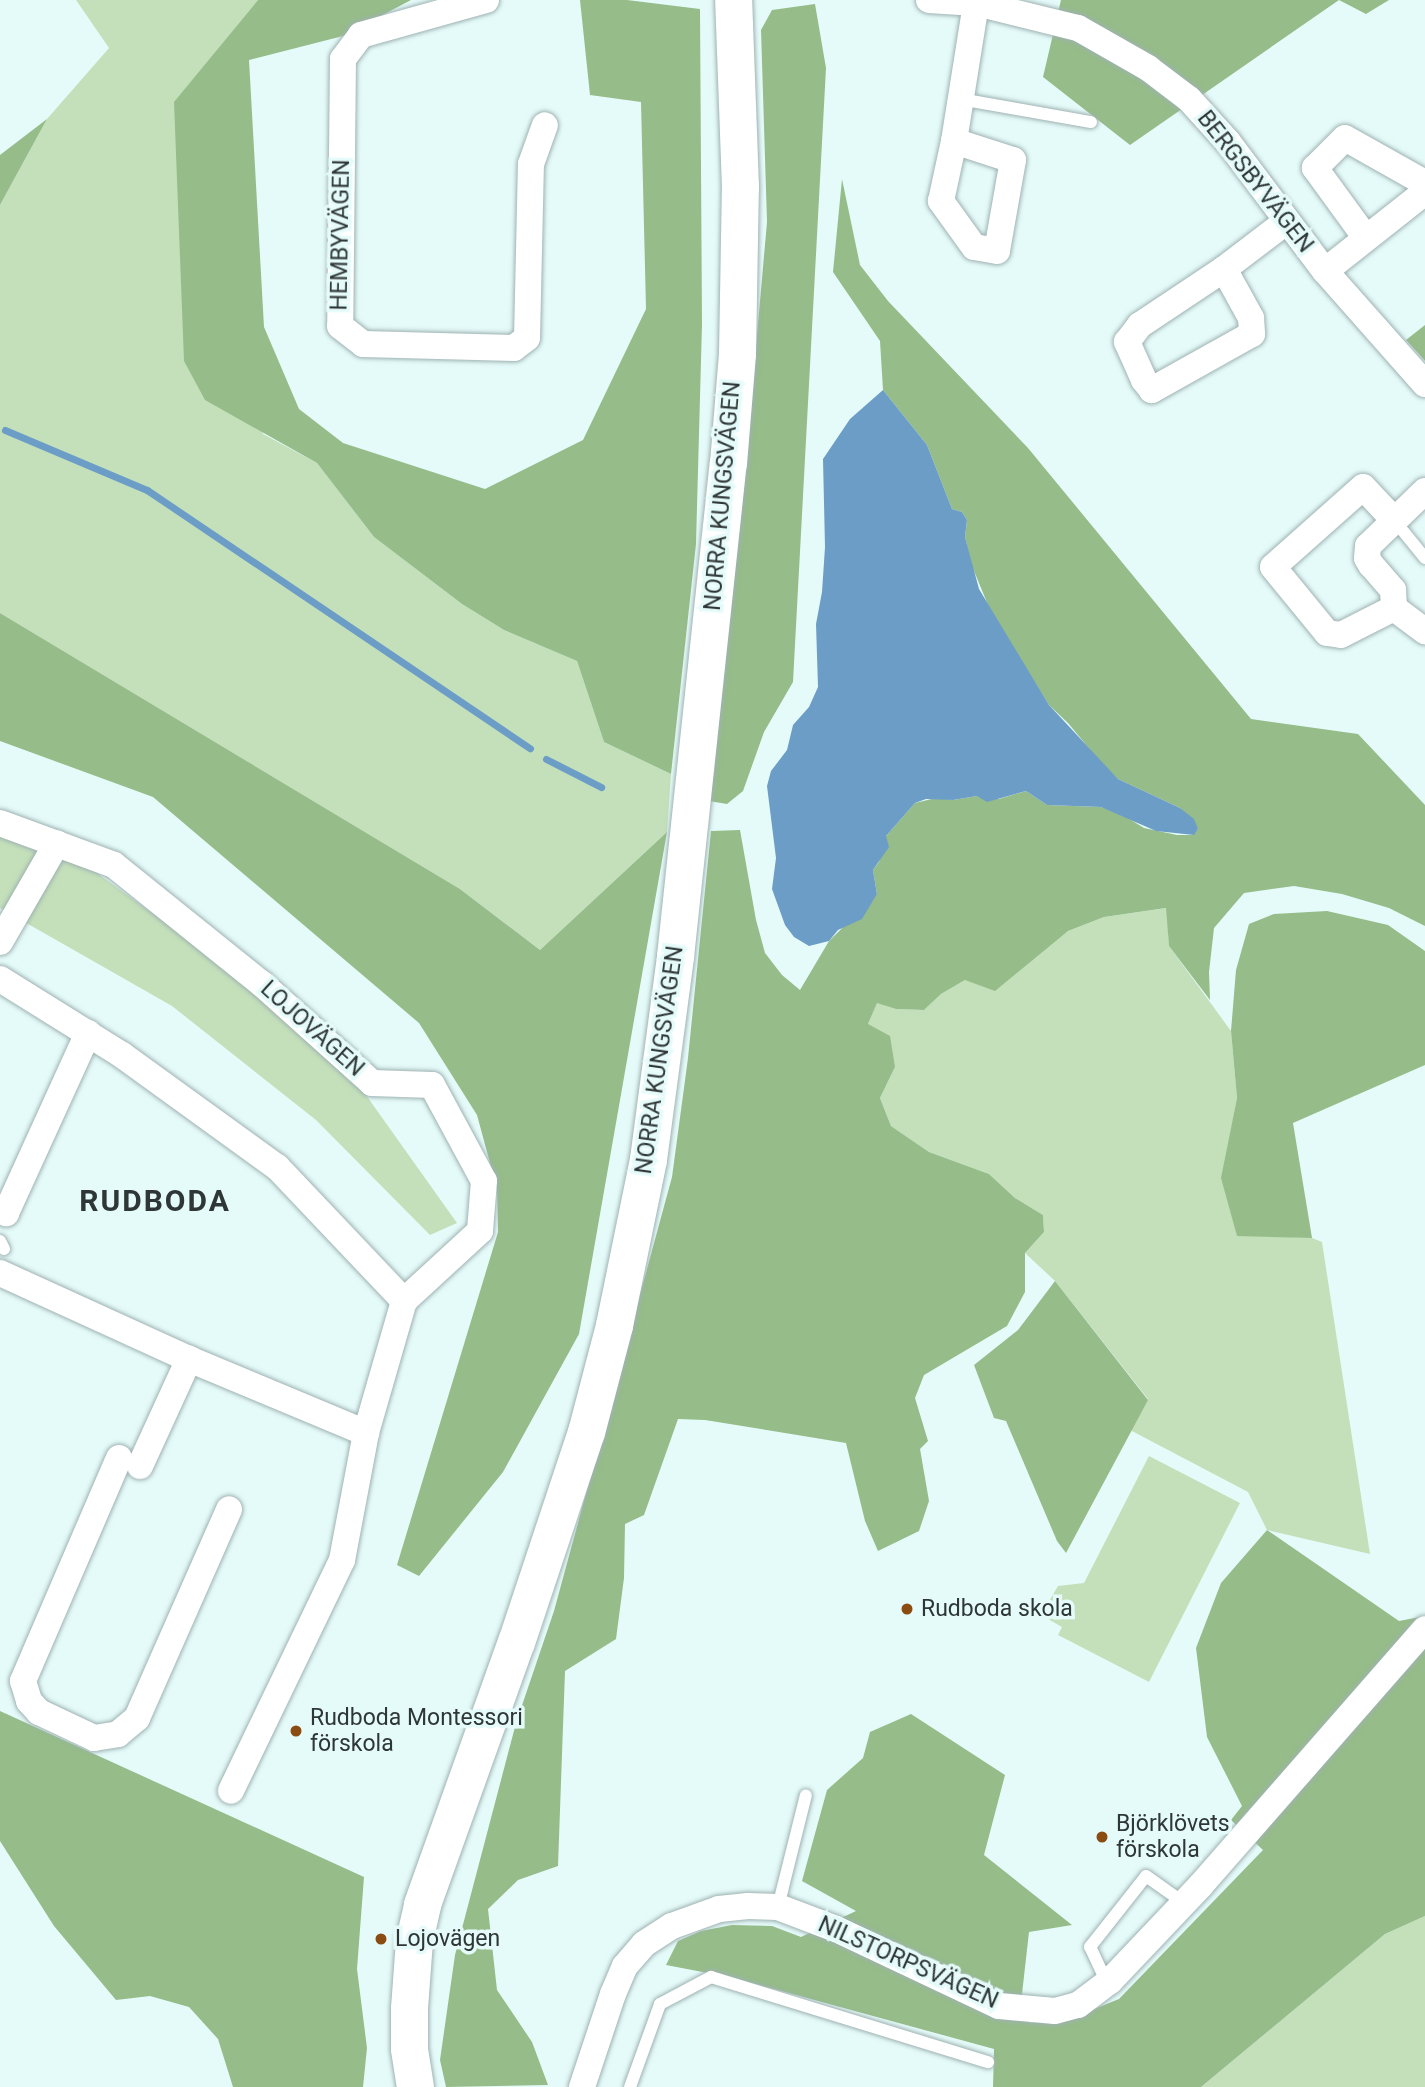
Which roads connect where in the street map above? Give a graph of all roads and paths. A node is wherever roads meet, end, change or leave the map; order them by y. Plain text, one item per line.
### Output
1 (486, 0) edge
2 (733, 0) edge
3 (929, 0) edge
4 (976, 3) junction
5 (1041, 9) edge
6 (960, 99) junction
7 (1091, 122) dead end
8 (545, 125) dead end
9 (954, 141) dead end
10 (1425, 183) edge
11 (1425, 192) edge
12 (1287, 221) junction
13 (1366, 238) junction
14 (1224, 269) junction
15 (1325, 271) junction
16 (1425, 384) edge
17 (1425, 491) edge
18 (1394, 520) junction
19 (1425, 558) edge
20 (1394, 608) junction
21 (1425, 631) edge
22 (0, 823) edge
23 (57, 843) junction
24 (0, 942) edge
25 (0, 979) edge
26 (88, 1033) junction
27 (0, 1210) edge
28 (1, 1254) edge
29 (404, 1301) junction
30 (189, 1359) junction
31 (366, 1433) junction
32 (229, 1509) dead end
33 (1425, 1629) edge
34 (231, 1791) dead end
35 (806, 1795) dead end
36 (1184, 1903) junction
37 (778, 1907) junction
38 (1107, 1983) junction
39 (988, 2062) dead end
40 (415, 2087) edge
41 (582, 2087) edge
42 (631, 2087) edge

1 - 8 street, HEMBYVÄGEN
2 - 40 main road, NORRA KUNGSVÄGEN
3 - 4 street, BERGSBYVÄGEN
4 - 5 street, BERGSBYVÄGEN
4 - 6 street
5 - 12 street, BERGSBYVÄGEN
6 - 7 lane
6 - 9 street
10 - 13 street
11 - 13 street
12 - 14 street
12 - 15 street, BERGSBYVÄGEN
13 - 15 street
14 - 14 street
15 - 16 street, BERGSBYVÄGEN
17 - 18 street
18 - 19 lane
18 - 20 street
18 - 20 street
20 - 21 street
22 - 23 street, LOJOVÄGEN
23 - 24 street
23 - 29 street, LOJOVÄGEN
25 - 26 street
26 - 27 street
26 - 29 street
28 - 30 street
29 - 31 street
30 - 31 street
30 - 32 street
31 - 34 street
33 - 36 street, NILSTORPSVÄGEN
35 - 37 lane
36 - 38 street, NILSTORPSVÄGEN
36 - 38 lane
37 - 38 street, NILSTORPSVÄGEN
37 - 41 street, NILSTORPSVÄGEN
39 - 42 lane

